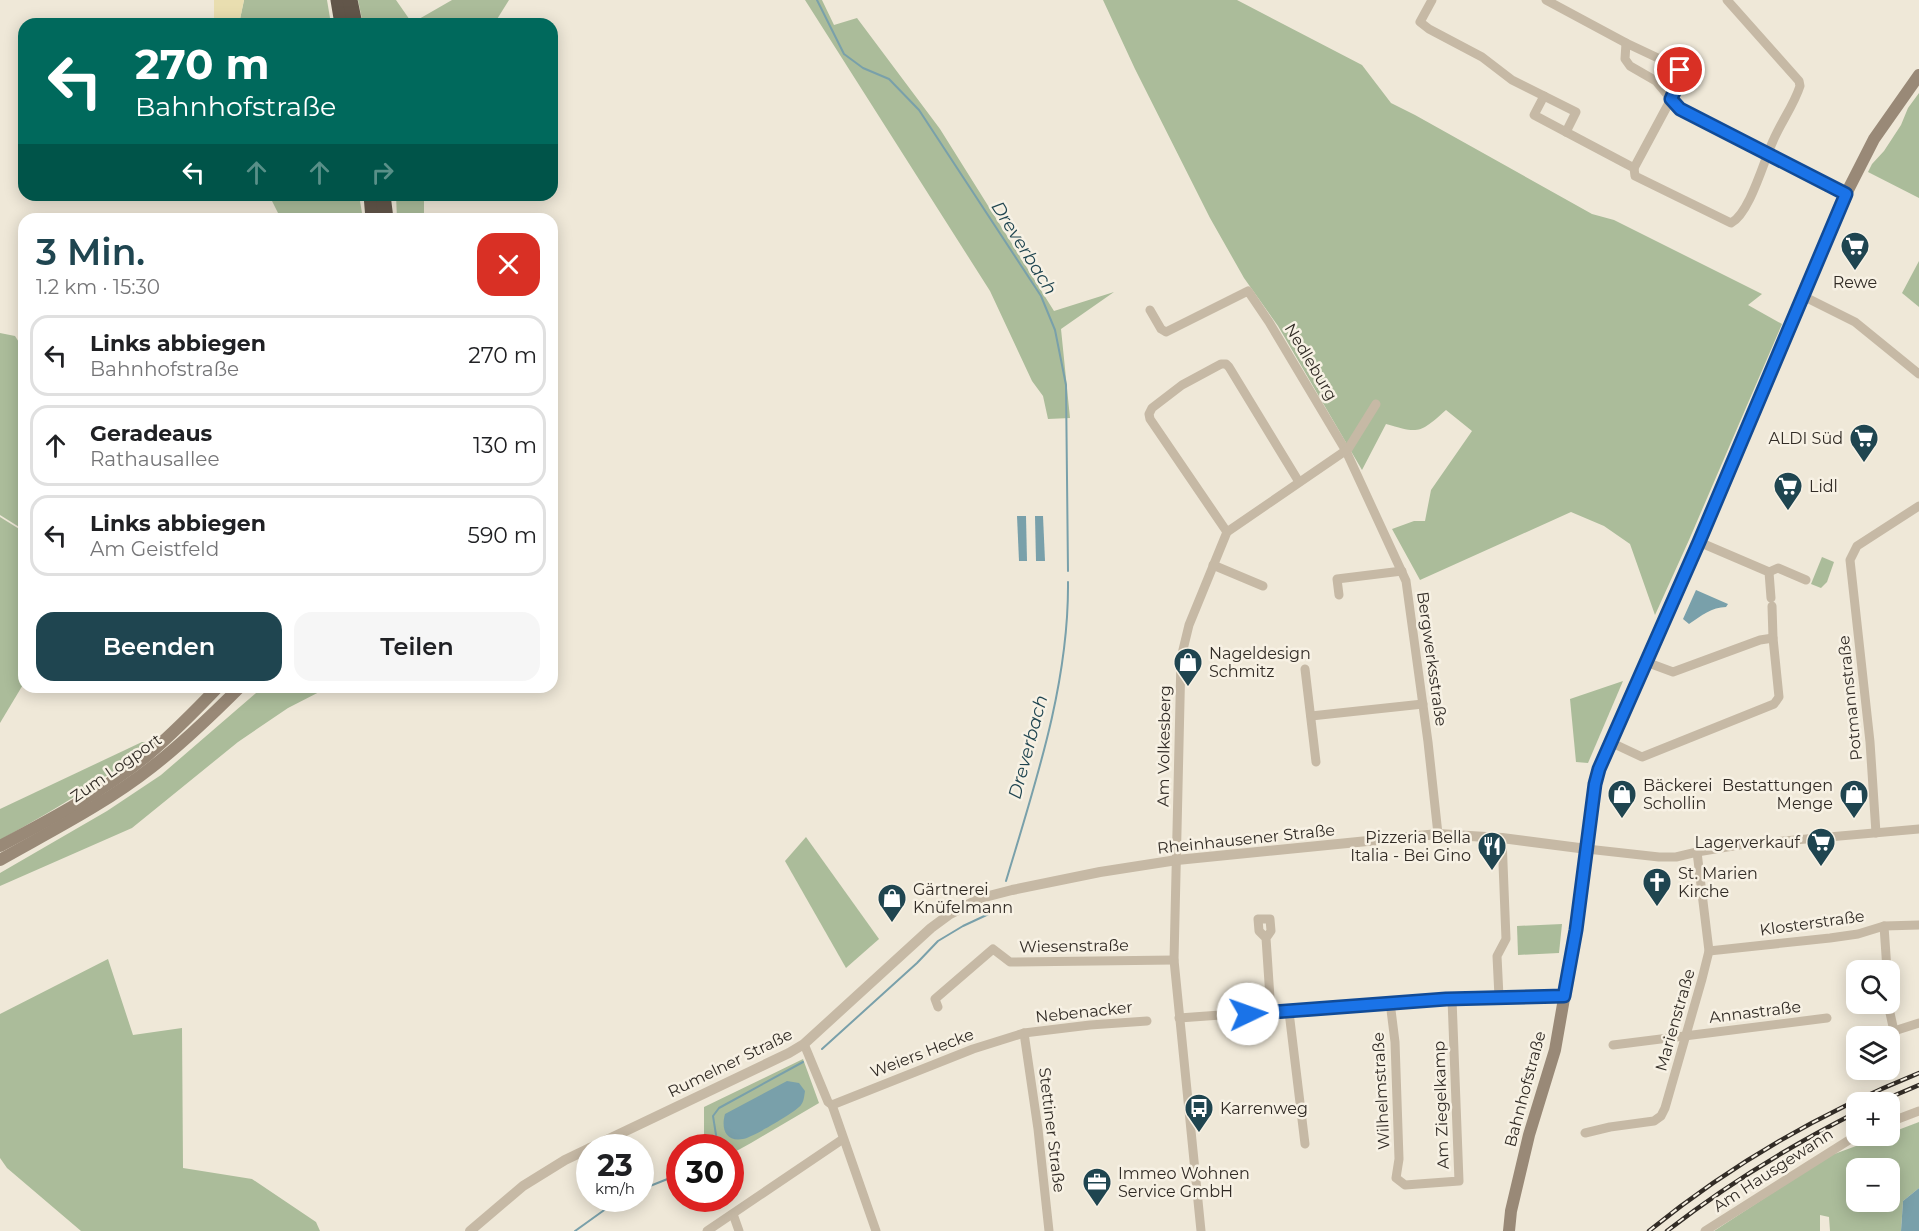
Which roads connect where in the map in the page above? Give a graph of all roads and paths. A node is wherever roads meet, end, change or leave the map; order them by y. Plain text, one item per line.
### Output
1 (338, 0) edge
2 (350, 0) edge
3 (1432, 0) edge
4 (1546, 0) edge
5 (1727, 0) edge
6 (341, 18) edge
7 (354, 18) edge
8 (1626, 43) junction
9 (1919, 75) edge
10 (1544, 96) junction
11 (1671, 99) junction
12 (1566, 132) junction
13 (1768, 155) junction
14 (1634, 168) junction
15 (1846, 194) junction
16 (1803, 296) junction
17 (1150, 310) dead end
18 (1919, 374) edge
19 (1376, 404) dead end
20 (1346, 451) junction
21 (1299, 482) junction
22 (1919, 506) edge
23 (1227, 532) junction
24 (1699, 542) junction
25 (1212, 566) junction
26 (1402, 571) junction
27 (1769, 572) junction
28 (1806, 580) dead end
29 (1263, 586) dead end
30 (1339, 596) dead end
31 (1773, 638) junction
32 (1646, 662) junction
33 (1305, 669) dead end
34 (212, 693) edge
35 (234, 693) edge
36 (1423, 704) junction
37 (1311, 716) junction
38 (1610, 742) junction
39 (1316, 762) dead end
40 (1919, 829) edge
41 (1876, 832) junction
42 (1438, 834) junction
43 (1502, 838) junction
44 (0, 846) edge
45 (1587, 849) junction
46 (1697, 852) junction
47 (0, 860) edge
48 (1177, 860) junction
49 (950, 914) joint
50 (1919, 925) edge
51 (1884, 926) junction
52 (1266, 938) dead end
53 (1708, 951) junction
54 (1174, 960) junction
55 (1886, 960) edge
56 (1564, 996) junction
57 (1499, 997) junction
58 (1452, 999) junction
59 (1390, 1002) junction
60 (938, 1007) dead end
61 (1289, 1012) junction
62 (1271, 1013) junction
63 (1890, 1014) edge
64 (1179, 1018) junction
65 (1827, 1018) dead end
66 (1147, 1021) dead end
67 (1919, 1023) edge
68 (1024, 1033) junction
69 (1686, 1035) junction
70 (804, 1044) junction
71 (1612, 1045) dead end
72 (831, 1105) junction
73 (1919, 1111) edge
74 (1900, 1118) edge
75 (1585, 1133) dead end
76 (619, 1134) edge
77 (843, 1139) junction
78 (1846, 1142) edge
79 (1305, 1144) dead end
80 (576, 1155) edge
81 (1396, 1178) joint
82 (733, 1214) junction
83 (470, 1231) edge
84 (707, 1231) edge
85 (739, 1231) edge
86 (876, 1231) edge
87 (1049, 1231) edge
88 (1201, 1231) edge
89 (1509, 1231) edge
90 (1705, 1231) edge

1 - 6 highway
2 - 7 highway
3 - 10 street
4 - 8 street
5 - 13 street
8 - 11 street
8 - 11 street
9 - 15 main road, Bahnhofstraße
10 - 12 street
10 - 12 street
11 - 13 street
11 - 14 street
12 - 14 street
13 - 14 street
13 - 15 street
15 - 16 main road, Bahnhofstraße
16 - 18 street
16 - 24 main road, Bahnhofstraße
17 - 20 street, Nedleburg
19 - 20 street
20 - 21 street
20 - 26 street, Nedleburg
21 - 23 street
21 - 23 street
22 - 41 street, Potmannstraße
23 - 25 street, Am Volkesberg
24 - 27 street
24 - 32 main road, Bahnhofstraße
25 - 29 street
25 - 48 street, Am Volkesberg
26 - 30 street
26 - 36 street, Bergwerksstraße
27 - 28 street
27 - 31 street
31 - 32 street
31 - 38 street
32 - 38 main road, Bahnhofstraße
33 - 37 street
34 - 44 main road, Zum Logport
35 - 47 main road, Zum Logport
36 - 37 street
36 - 42 street, Bergwerksstraße
37 - 39 street
38 - 45 main road, Bahnhofstraße
40 - 41 street
41 - 46 street
42 - 43 street, Rheinhausener Straße
42 - 48 street, Rheinhausener Straße
43 - 45 street, Rheinhausener Straße
43 - 57 street
45 - 46 street
45 - 56 main road, Bahnhofstraße
46 - 53 street, Marienstraße
48 - 49 street, Rheinhausener Straße
48 - 54 street
49 - 70 street, Rumelner Straße
50 - 51 street, Klosterstraße
51 - 53 street, Klosterstraße
51 - 55 street
52 - 62 street
53 - 69 street, Marienstraße
54 - 60 street, Wiesenstraße
54 - 64 street
56 - 57 street
56 - 89 main road, Bahnhofstraße
57 - 58 street
58 - 59 street
58 - 81 street, Am Ziegelkamp
59 - 61 street
59 - 81 street, Wilhelmstraße
61 - 62 street
61 - 79 street
62 - 64 street
63 - 67 street
64 - 88 street
65 - 69 street, Annastraße
66 - 68 street, Nebenacker
68 - 72 street, Weiers Hecke
68 - 87 street, Stettiner Straße
69 - 71 street, Annastraße
69 - 75 street, Marienstraße
70 - 72 street
70 - 76 street, Rumelner Straße
72 - 77 street
73 - 74 street
77 - 82 street
77 - 86 street
78 - 90 street, Am Hausgewann
80 - 83 street, Rumelner Straße
82 - 84 street
82 - 85 street

